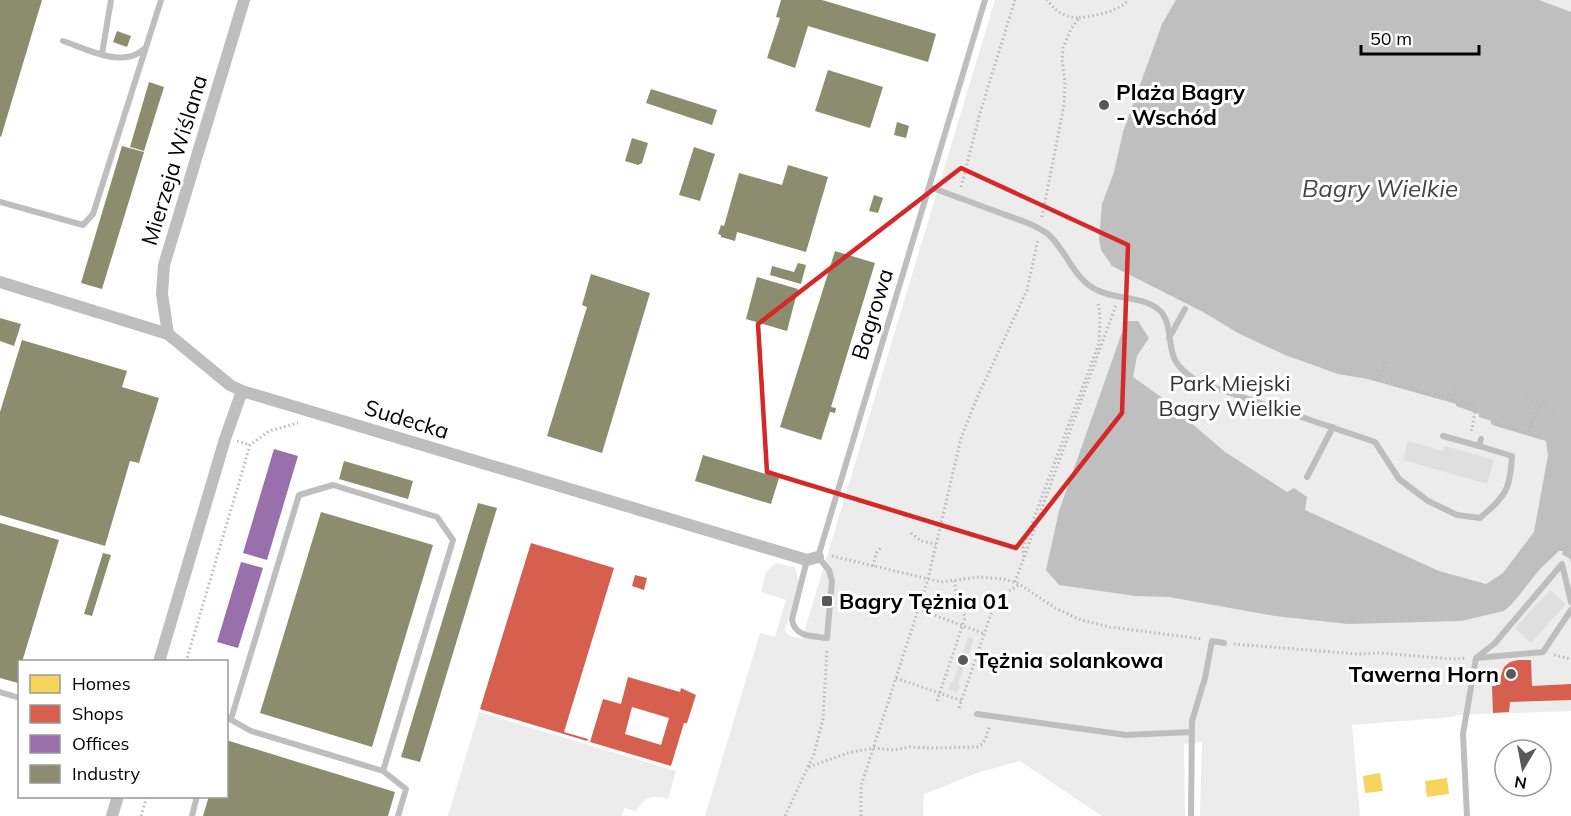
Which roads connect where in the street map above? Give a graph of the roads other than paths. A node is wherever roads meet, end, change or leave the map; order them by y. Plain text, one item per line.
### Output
1 (111, 0) edge
2 (161, 0) edge
3 (244, 0) edge
4 (985, 0) edge
5 (63, 41) dead end
6 (147, 46) junction
7 (102, 54) junction
8 (930, 187) junction
9 (0, 202) edge
10 (0, 282) edge
11 (1185, 309) dead end
12 (168, 334) junction
13 (1169, 339) junction
14 (242, 391) junction
15 (1334, 428) junction
16 (1443, 436) dead end
17 (1481, 439) dead end
18 (1479, 446) junction
19 (1307, 477) dead end
20 (812, 559) junction
21 (1571, 602) edge
22 (1571, 610) edge
23 (1224, 643) road end
24 (1476, 658) junction
25 (160, 660) edge
26 (0, 692) edge
27 (18, 697) edge
28 (977, 714) dead end
29 (229, 718) edge
30 (1191, 732) junction
31 (382, 771) junction
32 (117, 798) edge
33 (196, 798) edge
34 (112, 816) edge
35 (192, 816) edge
36 (398, 816) edge
37 (1191, 816) edge
38 (1467, 816) edge

1 - 7 lane
2 - 6 lane
3 - 12 street, Mierzeja Wiślana
4 - 8 lane, Bagrowa
5 - 7 lane
6 - 7 lane
6 - 9 lane
8 - 13 lane
8 - 20 lane, Bagrowa
10 - 12 street, Sudecka
11 - 13 lane
12 - 14 street, Sudecka
13 - 15 lane
14 - 20 street, Sudecka
14 - 25 street
15 - 18 lane
15 - 19 lane
16 - 18 lane
17 - 18 lane
20 - 20 lane, Bagrowa
21 - 24 lane
22 - 24 lane
23 - 30 lane
24 - 38 lane
26 - 27 lane
28 - 30 lane
29 - 31 lane
29 - 31 lane
30 - 37 lane
31 - 36 lane
32 - 34 street
33 - 35 lane

